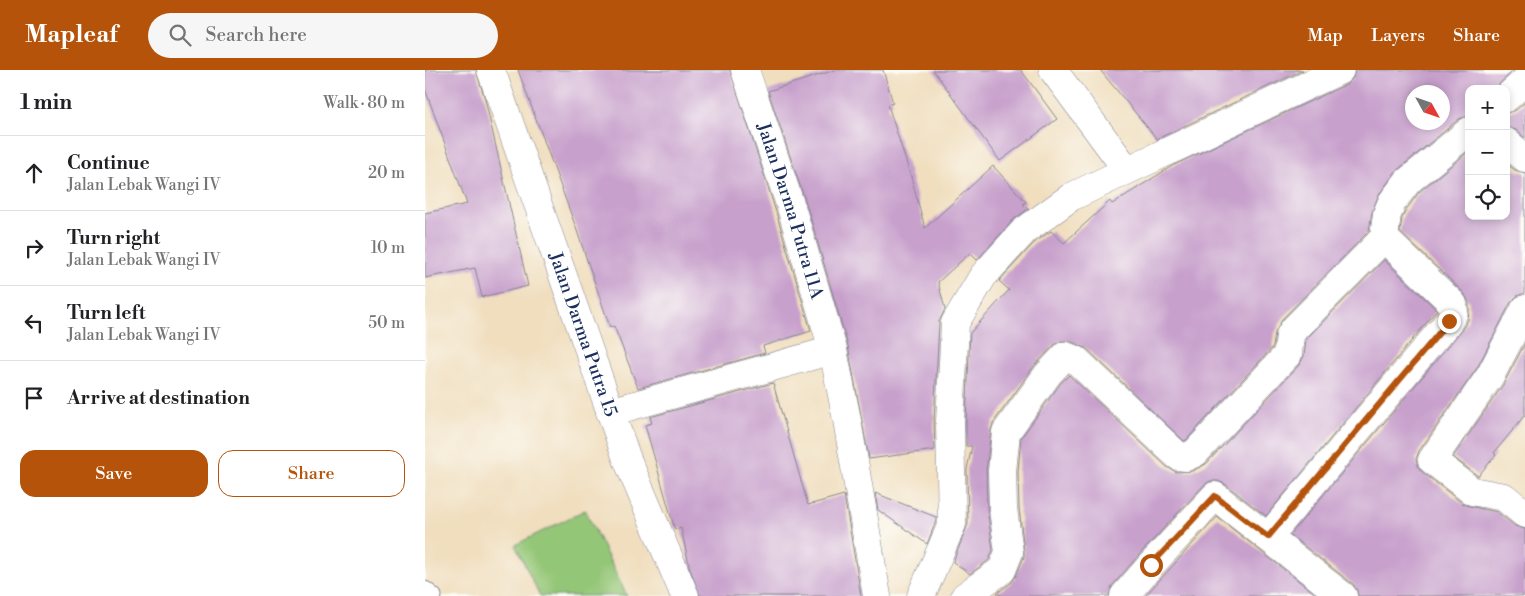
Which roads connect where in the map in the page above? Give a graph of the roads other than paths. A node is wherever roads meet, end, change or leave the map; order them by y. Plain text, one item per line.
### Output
1 (491, 70) edge
2 (745, 70) edge
3 (1053, 70) edge
4 (1340, 70) edge
5 (1525, 82) edge
6 (1510, 95) edge
7 (1465, 134) edge
8 (1510, 145) edge
9 (1525, 158) edge
10 (1127, 170) junction
11 (1385, 238) junction
12 (1525, 309) edge
13 (833, 350) junction
14 (610, 412) junction
15 (1525, 514) edge
16 (1268, 537) junction
17 (425, 589) edge
18 (434, 596) edge
19 (685, 596) edge
20 (877, 596) edge
21 (921, 596) edge
22 (965, 596) edge
23 (1124, 596) edge
24 (1343, 596) edge

1 - 14 street, Jalan Darma Putra 15
2 - 13 street, Jalan Darma Putra 11A
3 - 10 street
4 - 10 street
5 - 6 street
7 - 11 street
8 - 9 street
10 - 21 street
11 - 16 street
11 - 22 street
12 - 15 street
13 - 14 street
13 - 20 street, Jalan Darma Putra 11A
14 - 19 street, Jalan Darma Putra 15
16 - 23 street
16 - 24 street
17 - 18 lane

